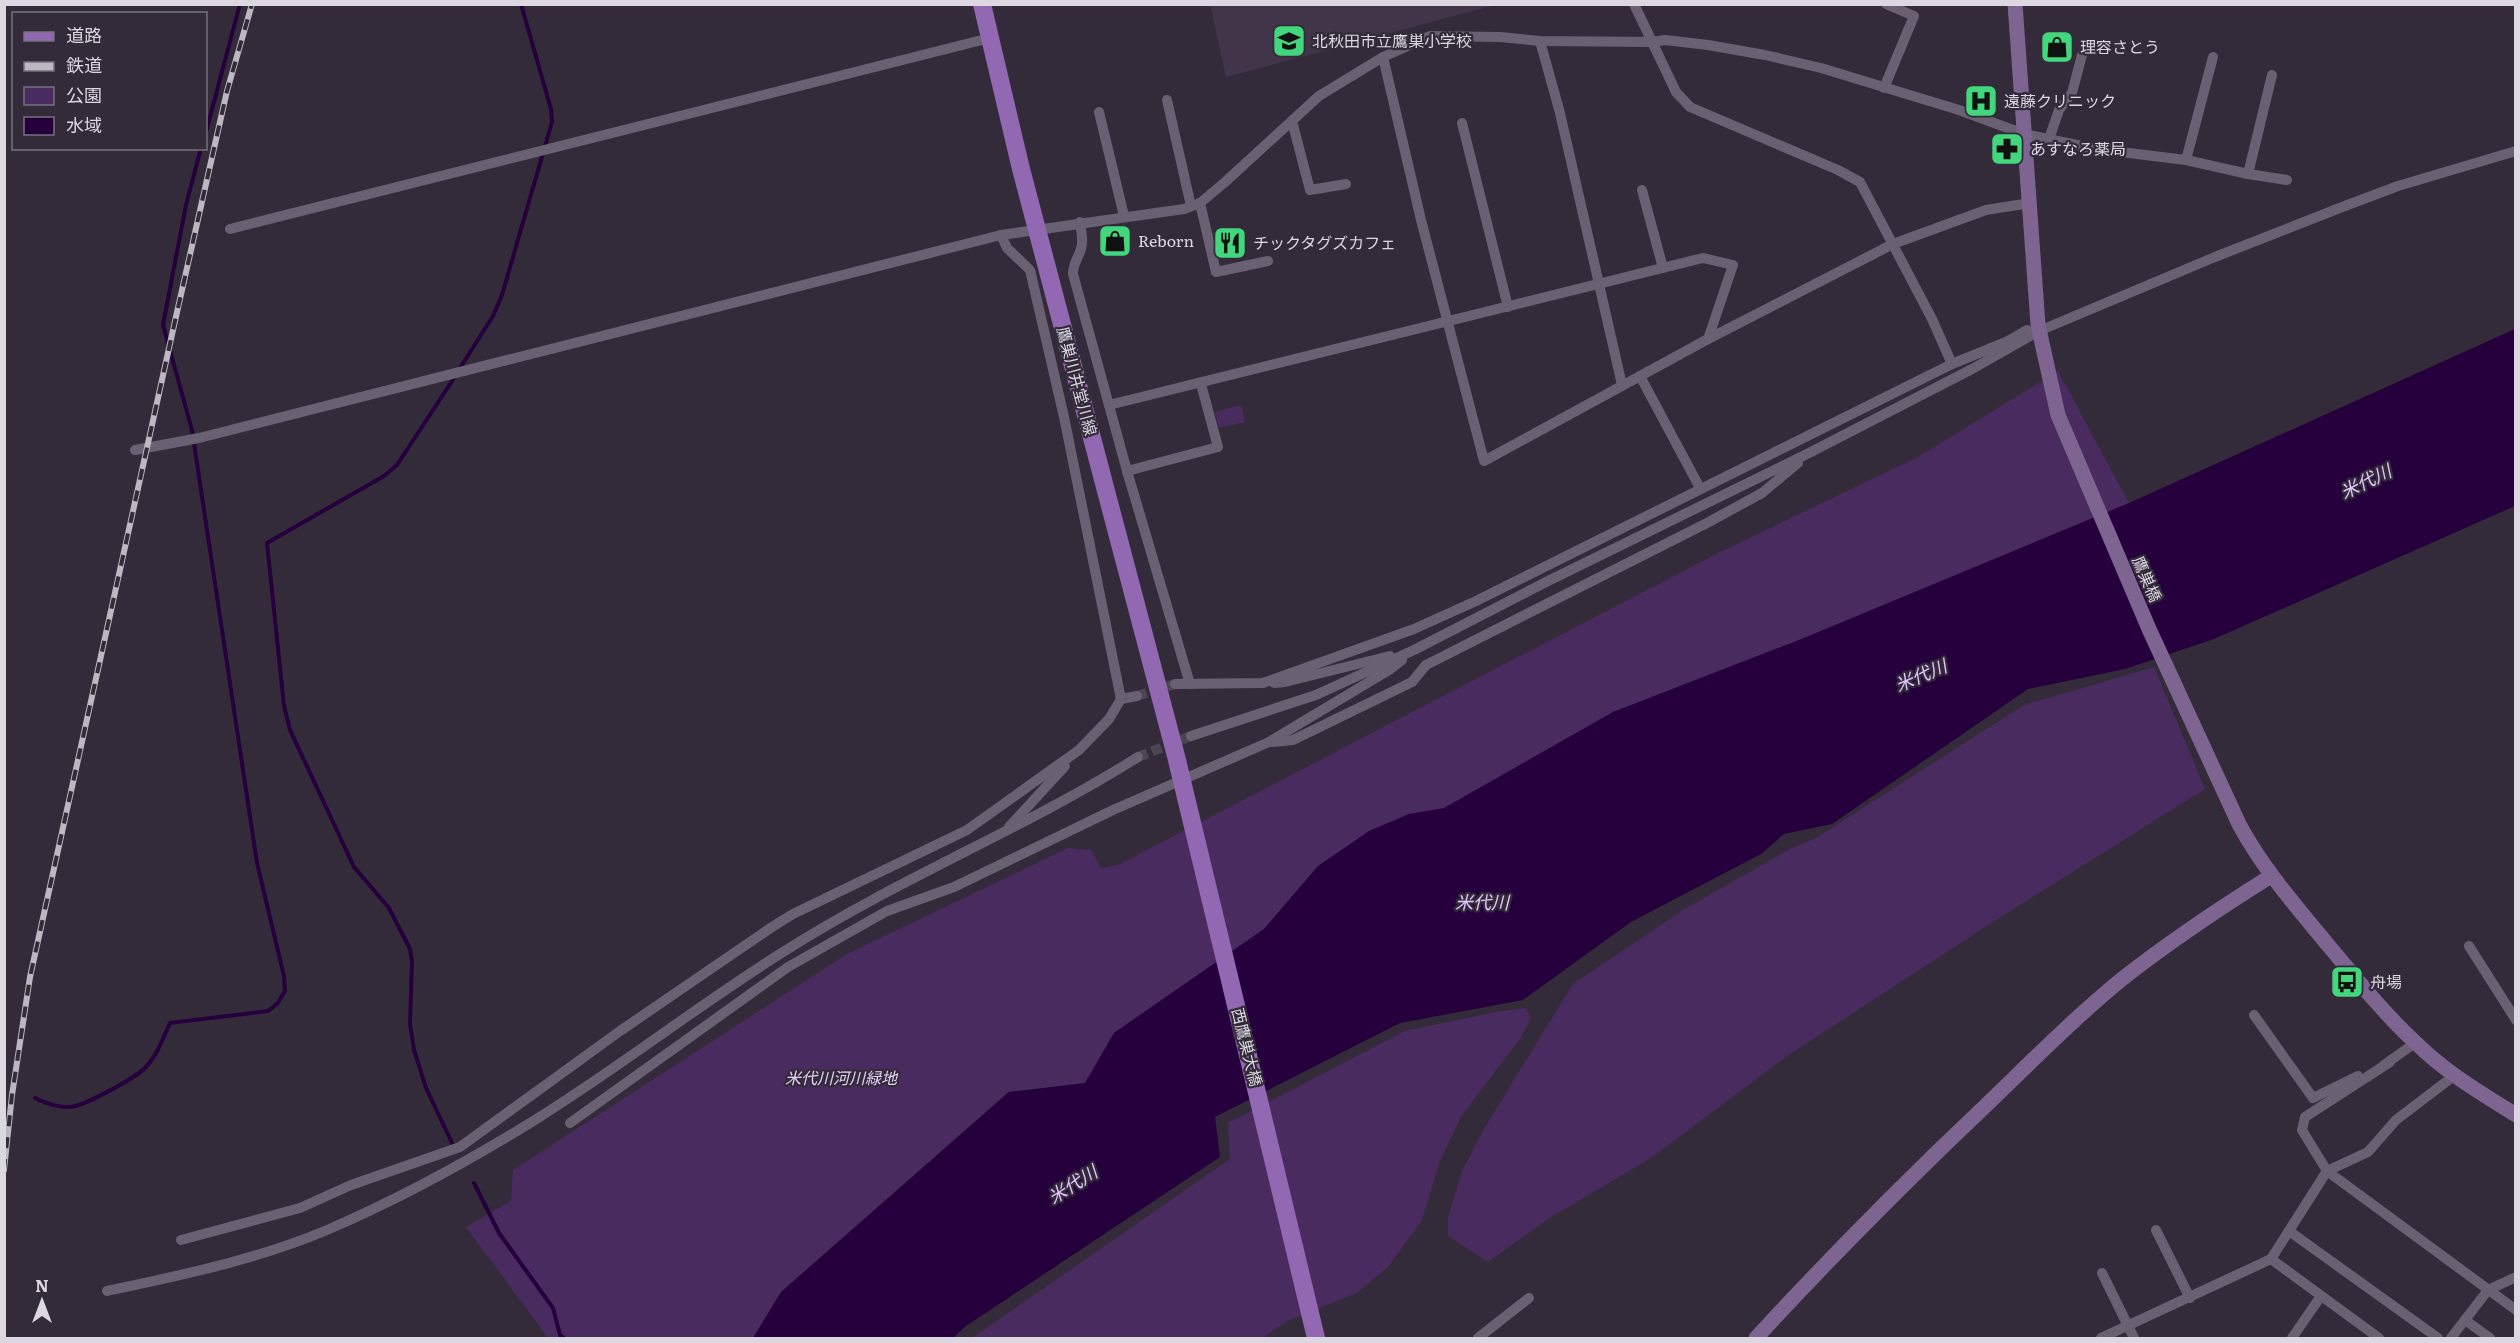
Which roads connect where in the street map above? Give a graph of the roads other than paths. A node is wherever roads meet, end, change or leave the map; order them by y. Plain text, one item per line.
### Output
1 (982, 4) edge
2 (1634, 4) edge
3 (1886, 4) edge
4 (2015, 4) edge
5 (990, 38) junction
6 (1540, 41) junction
7 (1652, 42) junction
8 (2082, 55) dead end
9 (1383, 57) junction
10 (2213, 57) dead end
11 (2272, 75) dead end
12 (1884, 88) junction
13 (1167, 100) dead end
14 (1098, 112) dead end
15 (1292, 121) junction
16 (1462, 123) dead end
17 (2024, 134) junction
18 (2049, 139) junction
19 (2516, 151) edge
20 (2186, 160) junction
21 (2248, 174) junction
22 (2287, 180) dead end
23 (1346, 184) dead end
24 (1642, 190) dead end
25 (2030, 202) junction
26 (1195, 205) junction
27 (1124, 216) junction
28 (1080, 222) junction
29 (1037, 228) junction
30 (230, 229) dead end
31 (1001, 235) junction
32 (1893, 244) junction
33 (1268, 261) dead end
34 (1663, 268) junction
35 (1600, 285) junction
36 (1508, 307) junction
37 (1448, 320) junction
38 (2039, 333) junction
39 (1708, 339) junction
40 (1952, 364) junction
41 (1640, 376) junction
42 (1201, 384) junction
43 (1622, 385) junction
44 (1109, 405) junction
45 (135, 450) dead end
46 (1809, 453) junction
47 (1127, 471) junction
48 (1700, 488) junction
49 (1414, 650) junction
50 (1263, 683) junction
51 (1175, 684) tunnel mouth
52 (1190, 684) junction
53 (1137, 696) tunnel mouth
54 (1121, 699) junction
55 (1191, 736) tunnel mouth
56 (1269, 742) junction
57 (1079, 750) junction
58 (1176, 756) joint
59 (1138, 757) tunnel mouth
60 (1000, 836) junction
61 (2271, 876) junction
62 (2469, 946) dead end
63 (2254, 1015) dead end
64 (2516, 1020) edge
65 (2415, 1043) junction
66 (2390, 1062) junction
67 (2455, 1075) junction
68 (2516, 1115) edge
69 (570, 1123) dead end
70 (2327, 1171) junction
71 (2156, 1230) dead end
72 (2289, 1231) junction
73 (181, 1240) dead end
74 (2271, 1259) junction
75 (2102, 1274) dead end
76 (2516, 1277) edge
77 (2488, 1290) junction
78 (106, 1291) dead end
79 (2321, 1296) junction
80 (2190, 1298) junction
81 (2516, 1310) edge
82 (2465, 1320) junction
83 (2128, 1325) junction
84 (1316, 1338) edge
85 (1478, 1338) edge
86 (1490, 1338) edge
87 (1756, 1338) edge
88 (2101, 1338) edge
89 (2134, 1338) edge
90 (2292, 1338) edge
91 (2379, 1338) edge
92 (2438, 1338) edge
93 (2451, 1338) edge
94 (2490, 1338) edge

1 - 5 main road, 鷹巣川井堂川線
2 - 7 street
3 - 12 street
4 - 17 street, 鷹巣橋
5 - 29 main road, 鷹巣川井堂川線
5 - 30 street
6 - 7 street
6 - 9 street
6 - 35 street
7 - 12 street
7 - 32 street
8 - 18 street
9 - 15 street
9 - 37 street
10 - 20 street
11 - 21 street
12 - 17 street
13 - 26 street
14 - 27 street
15 - 23 street
15 - 26 street
16 - 36 street
17 - 18 street
17 - 25 street, 鷹巣橋
18 - 20 street
19 - 38 street
20 - 21 street
21 - 22 street
24 - 34 street
25 - 32 street
25 - 38 street, 鷹巣橋
26 - 27 street
26 - 33 street
27 - 28 street
28 - 29 street
28 - 44 street
29 - 31 street
29 - 58 main road, 鷹巣川井堂川線
31 - 45 street
31 - 54 street
32 - 39 street
32 - 40 street
34 - 35 street
34 - 39 street
35 - 36 street
35 - 43 street
36 - 37 street
37 - 42 street
37 - 43 street
38 - 40 street
38 - 46 street
38 - 61 street, 鷹巣橋
39 - 41 street
40 - 48 street
41 - 43 street
41 - 48 street
42 - 44 street
42 - 47 street
44 - 47 street
46 - 49 street
46 - 56 street
47 - 52 street
48 - 50 street
49 - 50 street
49 - 55 street
49 - 56 street
50 - 52 street
51 - 52 street
53 - 54 street
54 - 57 street
56 - 69 street
57 - 60 street
57 - 73 street
58 - 84 main road, 西鷹巣大橋
59 - 60 street
60 - 78 street
61 - 65 street, 鷹巣橋
61 - 87 street
62 - 64 street
63 - 66 street
65 - 66 street
65 - 67 street, 鷹巣橋
66 - 70 street
67 - 68 street, 鷹巣橋
67 - 70 street
70 - 72 street
70 - 77 street
71 - 80 street
72 - 74 street
72 - 92 street
74 - 79 street
74 - 80 street
75 - 83 street
76 - 77 street
77 - 81 street
77 - 82 street
79 - 90 street
79 - 91 street
80 - 83 street
82 - 93 street
82 - 94 street
83 - 88 street
83 - 89 street
85 - 86 street

